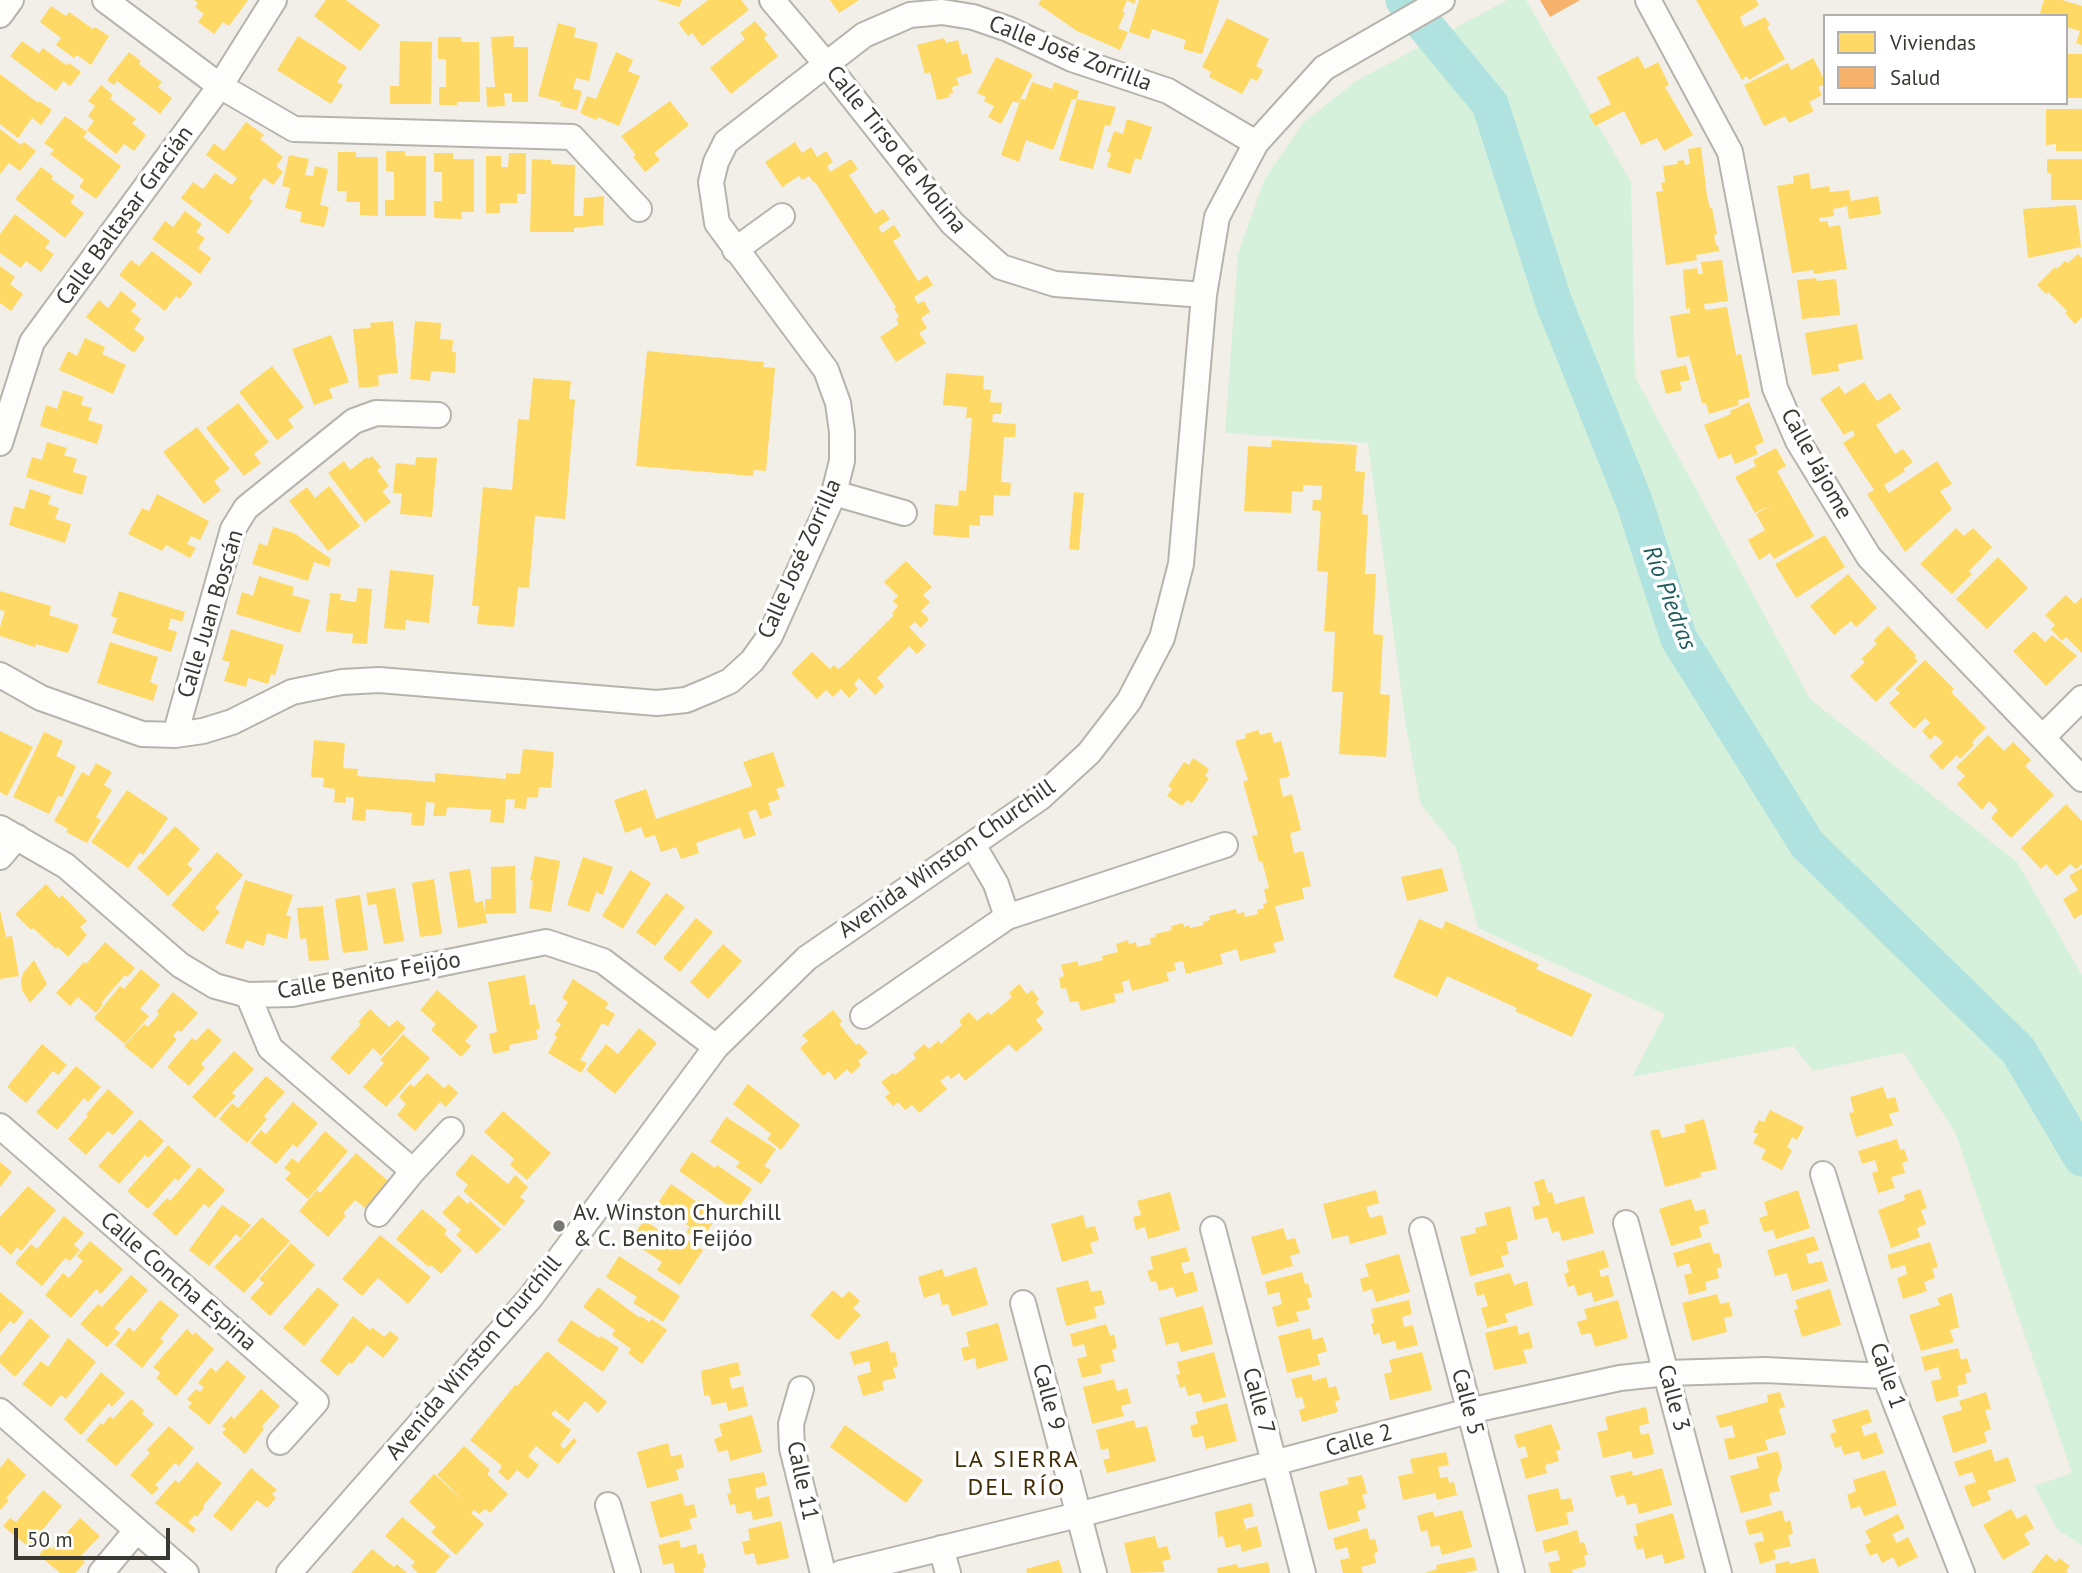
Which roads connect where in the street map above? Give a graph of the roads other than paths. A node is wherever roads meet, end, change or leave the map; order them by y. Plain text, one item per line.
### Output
1 (11, 0) edge
2 (105, 0) edge
3 (274, 0) edge
4 (772, 0) edge
5 (1442, 0) edge
6 (1648, 0) edge
7 (0, 15) edge
8 (827, 65) junction
9 (220, 86) junction
10 (1255, 143) junction
11 (639, 209) dead end
12 (782, 216) dead end
13 (735, 250) junction
14 (1204, 295) junction
15 (439, 415) dead end
16 (0, 443) edge
17 (834, 493) junction
18 (904, 513) dead end
19 (0, 675) edge
20 (2082, 698) edge
21 (175, 735) junction
22 (2043, 737) junction
23 (2082, 779) edge
24 (8, 833) edge
25 (973, 845) junction
26 (1225, 845) dead end
27 (0, 857) edge
28 (1007, 917) junction
29 (248, 995) junction
30 (863, 1016) dead end
31 (716, 1047) junction
32 (0, 1126) edge
33 (451, 1130) dead end
34 (413, 1171) junction
35 (1823, 1174) dead end
36 (378, 1214) dead end
37 (1626, 1223) dead end
38 (1213, 1229) dead end
39 (1422, 1230) dead end
40 (1023, 1303) dead end
41 (1667, 1373) junction
42 (1885, 1376) junction
43 (801, 1389) dead end
44 (0, 1411) edge
45 (1469, 1411) junction
46 (280, 1443) dead end
47 (1274, 1464) junction
48 (608, 1505) dead end
49 (1078, 1515) junction
50 (136, 1531) junction
51 (941, 1548) junction
52 (101, 1573) edge
53 (186, 1573) edge
54 (289, 1573) edge
55 (628, 1573) edge
56 (823, 1573) edge
57 (841, 1573) edge
58 (948, 1573) edge
59 (1094, 1573) edge
60 (1303, 1573) edge
61 (1512, 1573) edge
62 (1719, 1573) edge
63 (1962, 1573) edge

1 - 7 street
2 - 9 street
3 - 9 street, Calle Baltasar Gracián
4 - 8 street, Calle Tirso de Molina
5 - 10 street, Avenida Winston Churchill
6 - 22 street, Calle Jájome
8 - 10 street, Calle José Zorrilla
8 - 13 street, Calle José Zorrilla
8 - 14 street, Calle Tirso de Molina
9 - 11 street
9 - 16 street, Calle Baltasar Gracián
10 - 14 street, Avenida Winston Churchill
12 - 13 street
13 - 17 street, Calle José Zorrilla
14 - 25 street, Avenida Winston Churchill
15 - 21 street, Calle Juan Boscán
17 - 18 street
17 - 21 street, Calle José Zorrilla
19 - 21 street, Calle José Zorrilla
20 - 22 street
22 - 23 street, Calle Jájome
24 - 27 street
24 - 29 street, Calle Benito Feijóo
25 - 28 street
25 - 31 street, Avenida Winston Churchill
26 - 28 street
28 - 30 street
29 - 31 street, Calle Benito Feijóo
29 - 34 street
31 - 54 street, Avenida Winston Churchill
32 - 46 street, Calle Concha Espina
33 - 34 street
34 - 36 street
35 - 42 street, Calle 1
37 - 41 street, Calle 3
38 - 47 street, Calle 7
39 - 45 street, Calle 5
40 - 49 street, Calle 9
41 - 42 street, Calle 2
41 - 45 street, Calle 2
41 - 62 street, Calle 3
42 - 63 street, Calle 1
43 - 56 street, Calle 11
44 - 50 street
45 - 47 street, Calle 2
45 - 61 street, Calle 5
47 - 49 street, Calle 2
47 - 60 street, Calle 7
48 - 55 street
49 - 51 street, Calle 2
49 - 59 street, Calle 9
50 - 52 street
50 - 53 street
51 - 57 street, Calle 2
51 - 58 street

